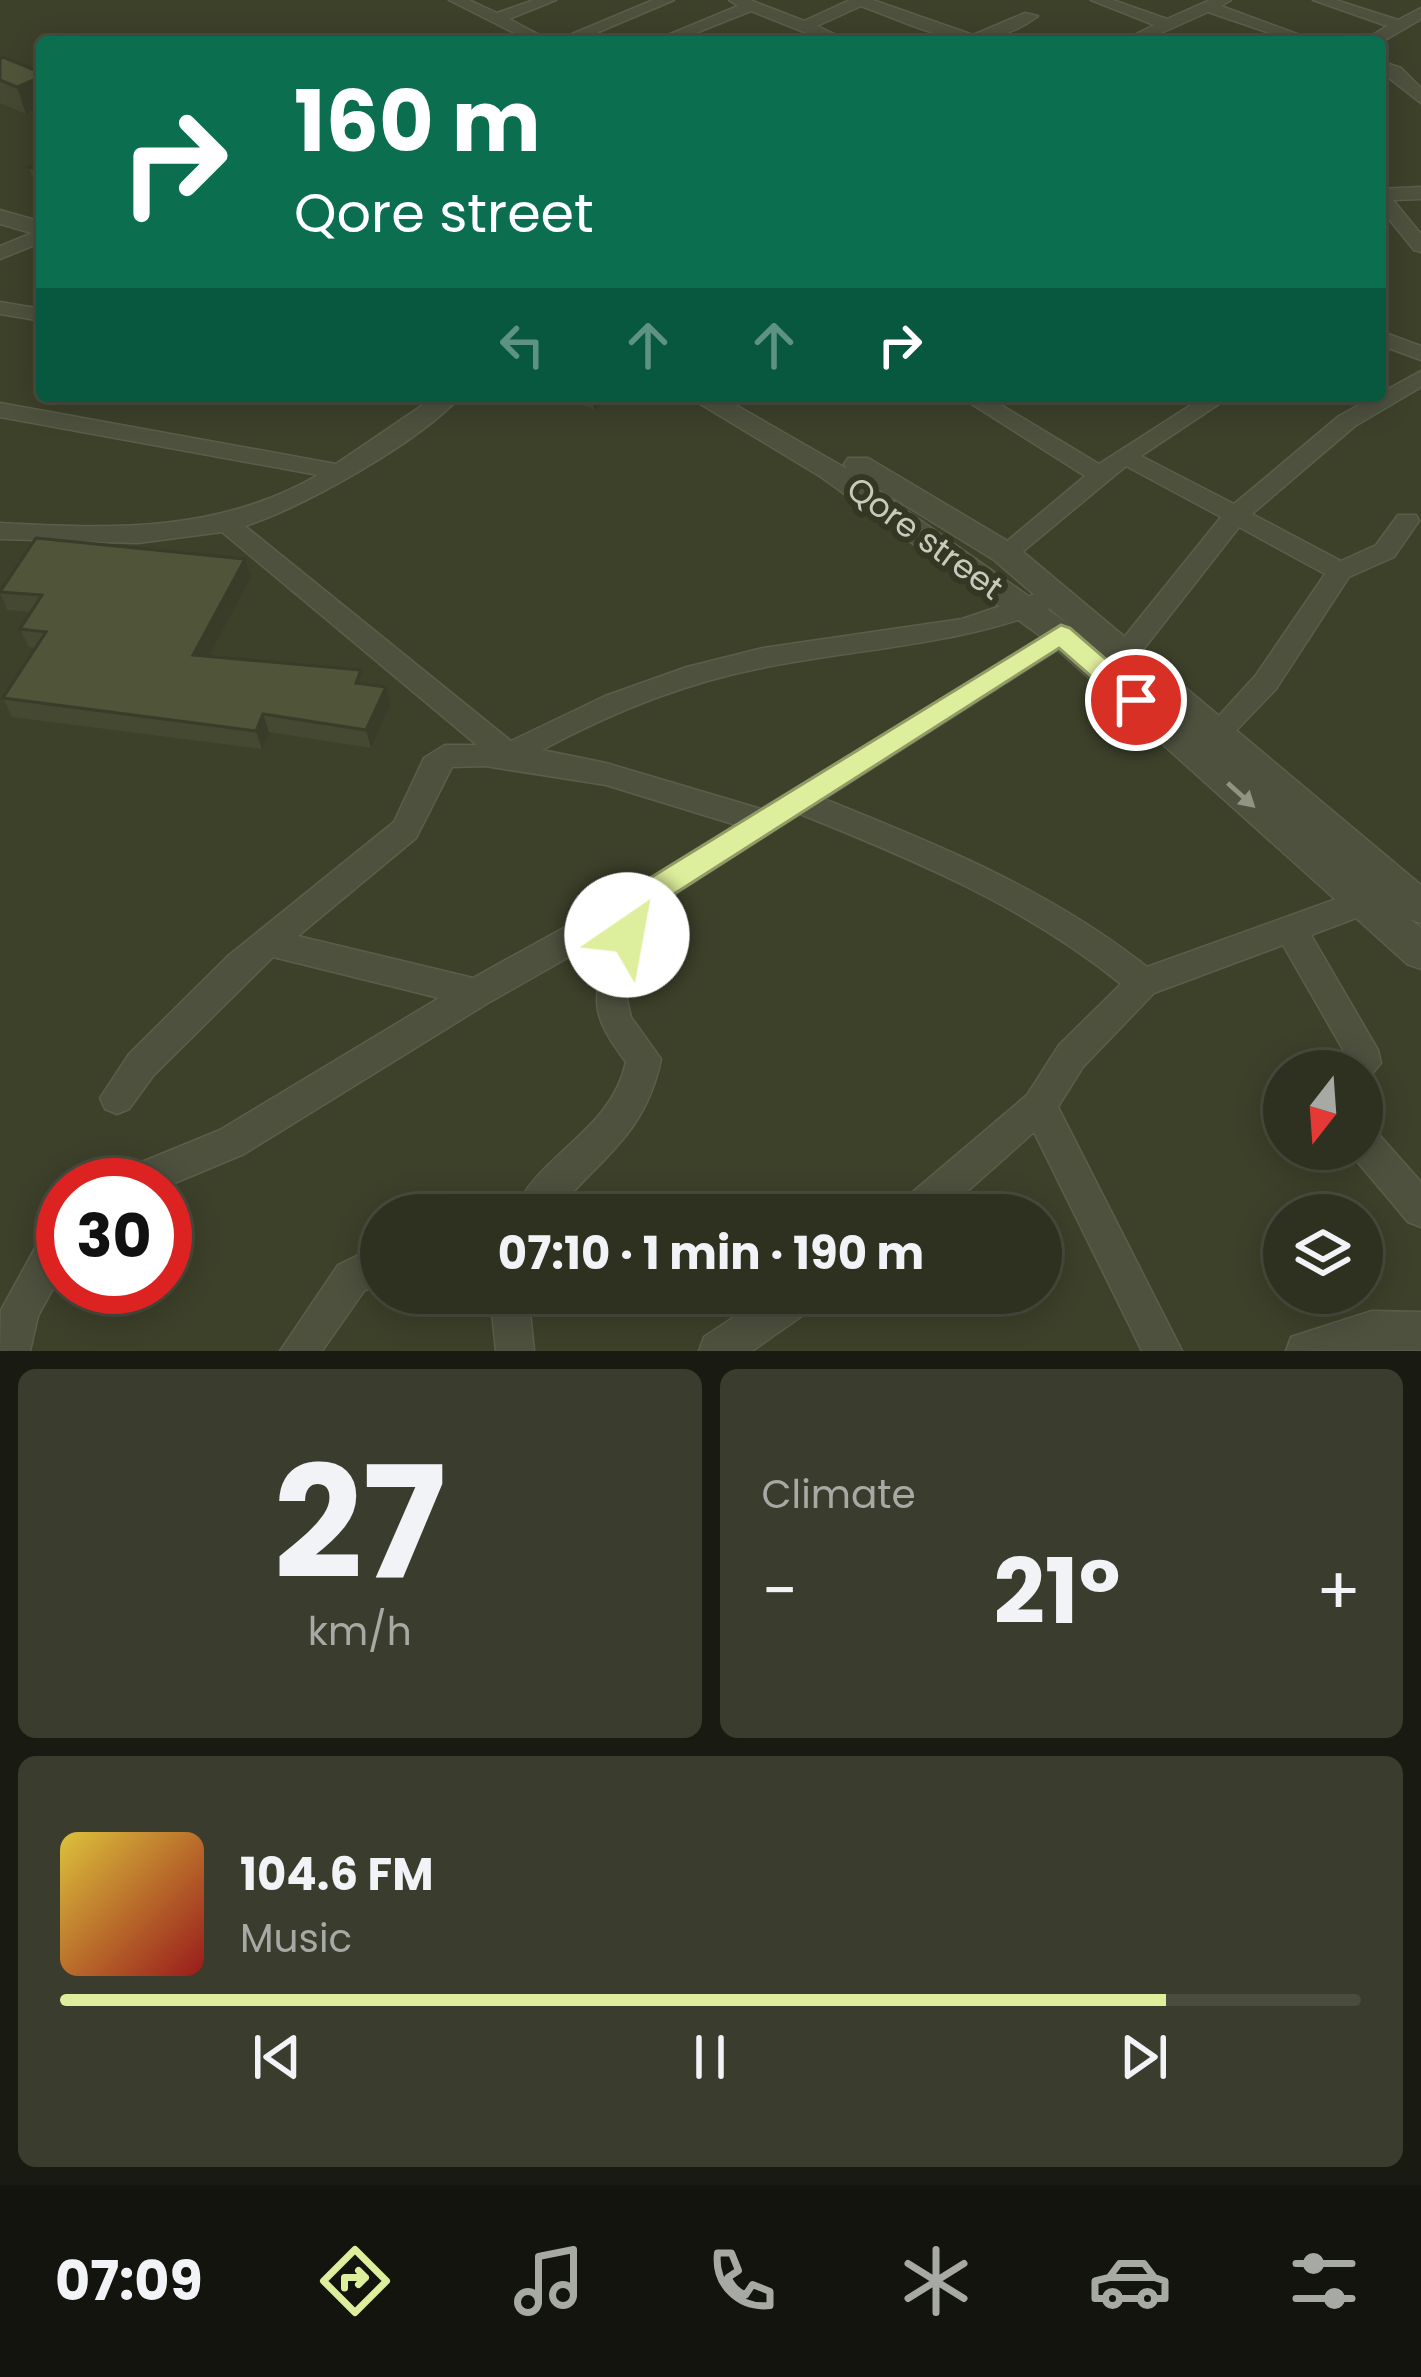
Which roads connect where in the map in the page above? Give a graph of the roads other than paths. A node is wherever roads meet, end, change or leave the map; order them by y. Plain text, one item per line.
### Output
1 (457, 0) edge
2 (548, 0) edge
3 (666, 0) edge
4 (859, 0) edge
5 (922, 0) edge
6 (1099, 0) edge
7 (1321, 0) edge
8 (1218, 2) edge
9 (744, 3) edge
10 (892, 12) junction
11 (1030, 16) dead end
12 (498, 18) junction
13 (1413, 19) edge
14 (1169, 25) junction
15 (803, 28) junction
16 (691, 30) junction
17 (533, 36) edge
18 (576, 36) edge
19 (675, 36) edge
20 (704, 36) edge
21 (824, 36) edge
22 (961, 36) edge
23 (986, 36) edge
24 (1148, 36) edge
25 (1297, 36) edge
26 (1381, 36) edge
27 (1387, 68) edge
28 (1421, 70) edge
29 (1421, 98) edge
30 (1421, 193) edge
31 (1386, 195) edge
32 (0, 203) edge
33 (1386, 203) edge
34 (36, 212) edge
35 (0, 217) edge
36 (1386, 223) edge
37 (1402, 223) junction
38 (36, 230) edge
39 (36, 235) edge
40 (1421, 246) edge
41 (0, 253) edge
42 (0, 308) edge
43 (36, 315) edge
44 (1386, 339) edge
45 (1421, 354) edge
46 (1421, 377) edge
47 (1386, 398) edge
48 (442, 402) edge
49 (711, 402) edge
50 (752, 402) edge
51 (981, 402) edge
52 (1210, 402) edge
53 (1380, 402) edge
54 (0, 410) edge
55 (1124, 456) junction
56 (341, 472) junction
57 (1099, 474) junction
58 (1234, 517) junction
59 (1408, 521) dead end
60 (226, 524) junction
61 (0, 531) edge
62 (1005, 553) junction
63 (1340, 571) junction
64 (1054, 597) junction
65 (1025, 611) junction
66 (1061, 635) junction
67 (1126, 652) junction
68 (1149, 692) junction
69 (1219, 731) junction
70 (509, 755) junction
71 (798, 801) junction
72 (762, 820) junction
73 (1416, 893) edge
74 (635, 903) junction
75 (1361, 903) junction
76 (1291, 930) junction
77 (269, 942) junction
78 (1421, 952) edge
79 (1143, 982) junction
80 (476, 993) junction
81 (1361, 1050) edge
82 (117, 1098) dead end
83 (1039, 1106) junction
84 (192, 1159) edge
85 (1383, 1165) edge
86 (550, 1194) edge
87 (938, 1194) edge
88 (1421, 1209) edge
89 (360, 1273) edge
90 (36, 1282) edge
91 (511, 1314) edge
92 (772, 1314) edge
93 (1421, 1331) edge
94 (11, 1351) edge
95 (299, 1351) edge
96 (515, 1351) edge
97 (718, 1351) edge
98 (1163, 1351) edge
99 (1305, 1351) edge

1 - 12 street
2 - 12 street
3 - 18 street
4 - 10 street
4 - 15 street
5 - 10 street
6 - 14 street
7 - 13 street
8 - 14 street
8 - 25 street
9 - 15 street
9 - 16 street
10 - 22 street
11 - 23 street
12 - 17 street
13 - 26 street
14 - 24 street
15 - 21 street
16 - 19 street
16 - 20 street
27 - 28 street
27 - 29 street
30 - 31 street
32 - 34 street
33 - 37 street
35 - 38 street
36 - 37 street
37 - 40 street
39 - 41 street
42 - 43 street
44 - 45 street
46 - 47 street
48 - 56 street
49 - 65 street, Qore street
50 - 62 street, Qore street
51 - 57 street
52 - 55 street
53 - 58 street
54 - 56 street
55 - 57 street
55 - 58 street
56 - 60 street
57 - 62 street
58 - 63 street
58 - 67 street
59 - 63 street
60 - 61 street
60 - 70 street
62 - 64 street, Qore street
63 - 69 street
64 - 65 street
64 - 67 street, Qore street
65 - 66 street, Qore street
65 - 70 street
66 - 68 street, Qore street
66 - 71 street
67 - 68 street, Qore street
68 - 69 street
68 -> 75 street
69 - 73 street
70 - 72 street
70 - 77 street
71 - 72 street
71 - 79 street
72 - 74 street
74 - 80 street
74 - 86 street
75 - 76 street
75 - 78 street
76 - 79 street
76 - 81 street
77 - 80 street
77 - 82 street
79 - 83 street
80 - 84 street
83 - 87 street
83 - 98 street
85 - 88 street
89 - 95 street
90 - 94 street
91 - 96 street
92 - 97 street
93 - 99 street

